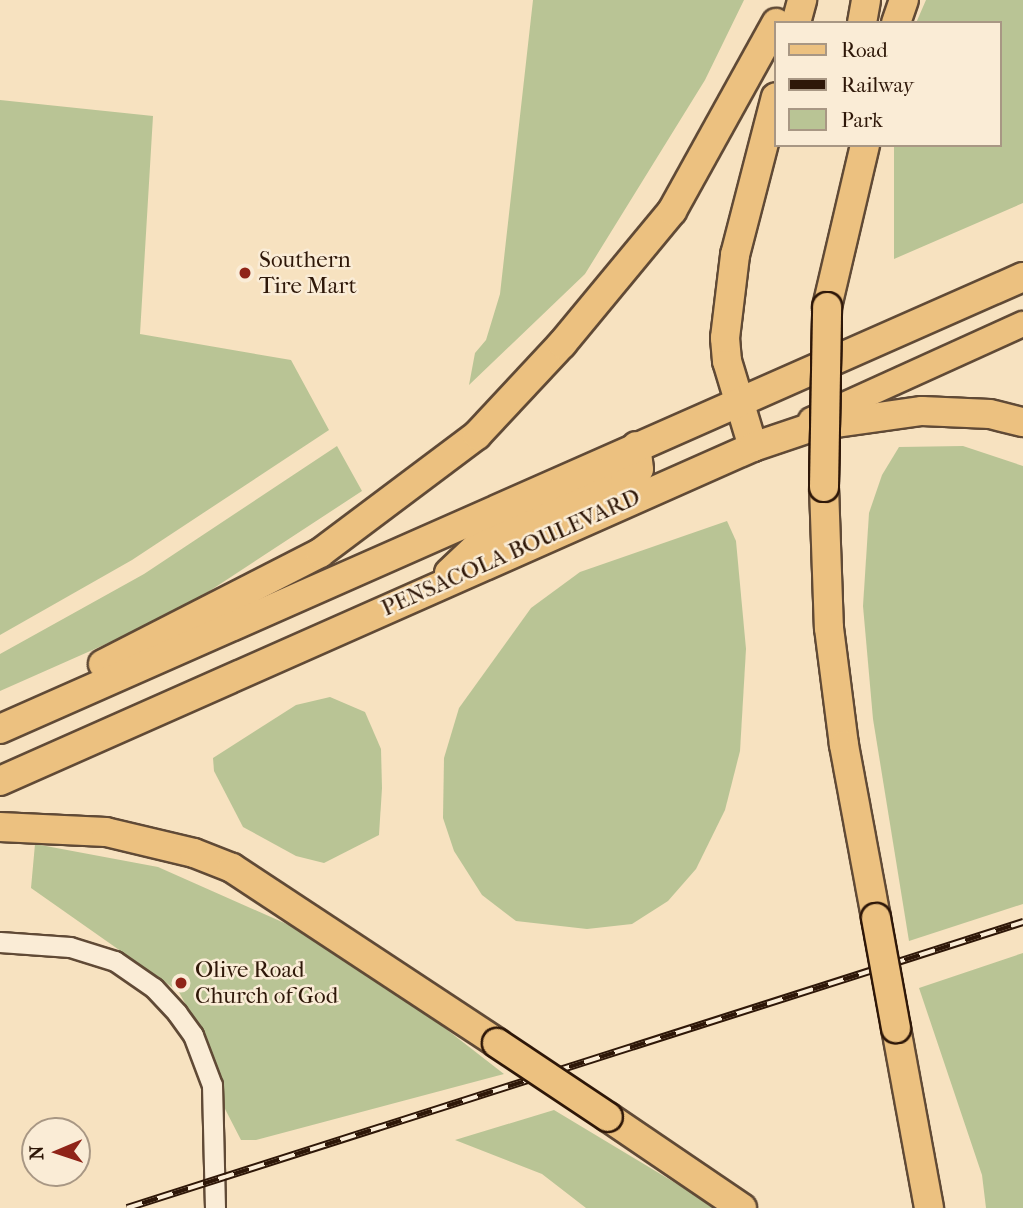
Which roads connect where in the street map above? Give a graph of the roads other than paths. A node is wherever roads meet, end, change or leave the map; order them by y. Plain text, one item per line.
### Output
1 (789, 0) edge
2 (802, 0) edge
3 (866, 0) edge
4 (904, 0) edge
5 (777, 21) edge
6 (797, 21) edge
7 (862, 21) edge
8 (897, 21) edge
9 (774, 27) edge
10 (774, 105) edge
11 (845, 147) edge
12 (865, 147) edge
13 (1023, 277) edge
14 (827, 307) junction
15 (1023, 324) edge
16 (738, 404) junction
17 (1023, 422) edge
18 (636, 446) junction
19 (753, 447) junction
20 (434, 587) junction
21 (0, 718) edge
22 (0, 729) edge
23 (0, 781) edge
24 (0, 827) edge
25 (0, 942) edge
26 (215, 1208) edge
27 (742, 1208) edge
28 (929, 1208) edge

1 - 5 highway
2 - 6 highway
3 - 7 highway
4 - 8 highway
9 - 21 highway
10 - 16 highway
11 - 14 highway
12 - 14 highway
13 - 16 highway, PENSACOLA BOULEVARD
14 - 28 highway, bridge
15 - 19 main road, PENSACOLA BOULEVARD
16 - 18 highway, PENSACOLA BOULEVARD
16 - 19 highway
17 - 19 highway
18 - 20 highway
18 - 22 highway, PENSACOLA BOULEVARD
19 - 20 highway, PENSACOLA BOULEVARD
20 - 23 highway, PENSACOLA BOULEVARD
24 - 27 highway, bridge
25 - 26 street

